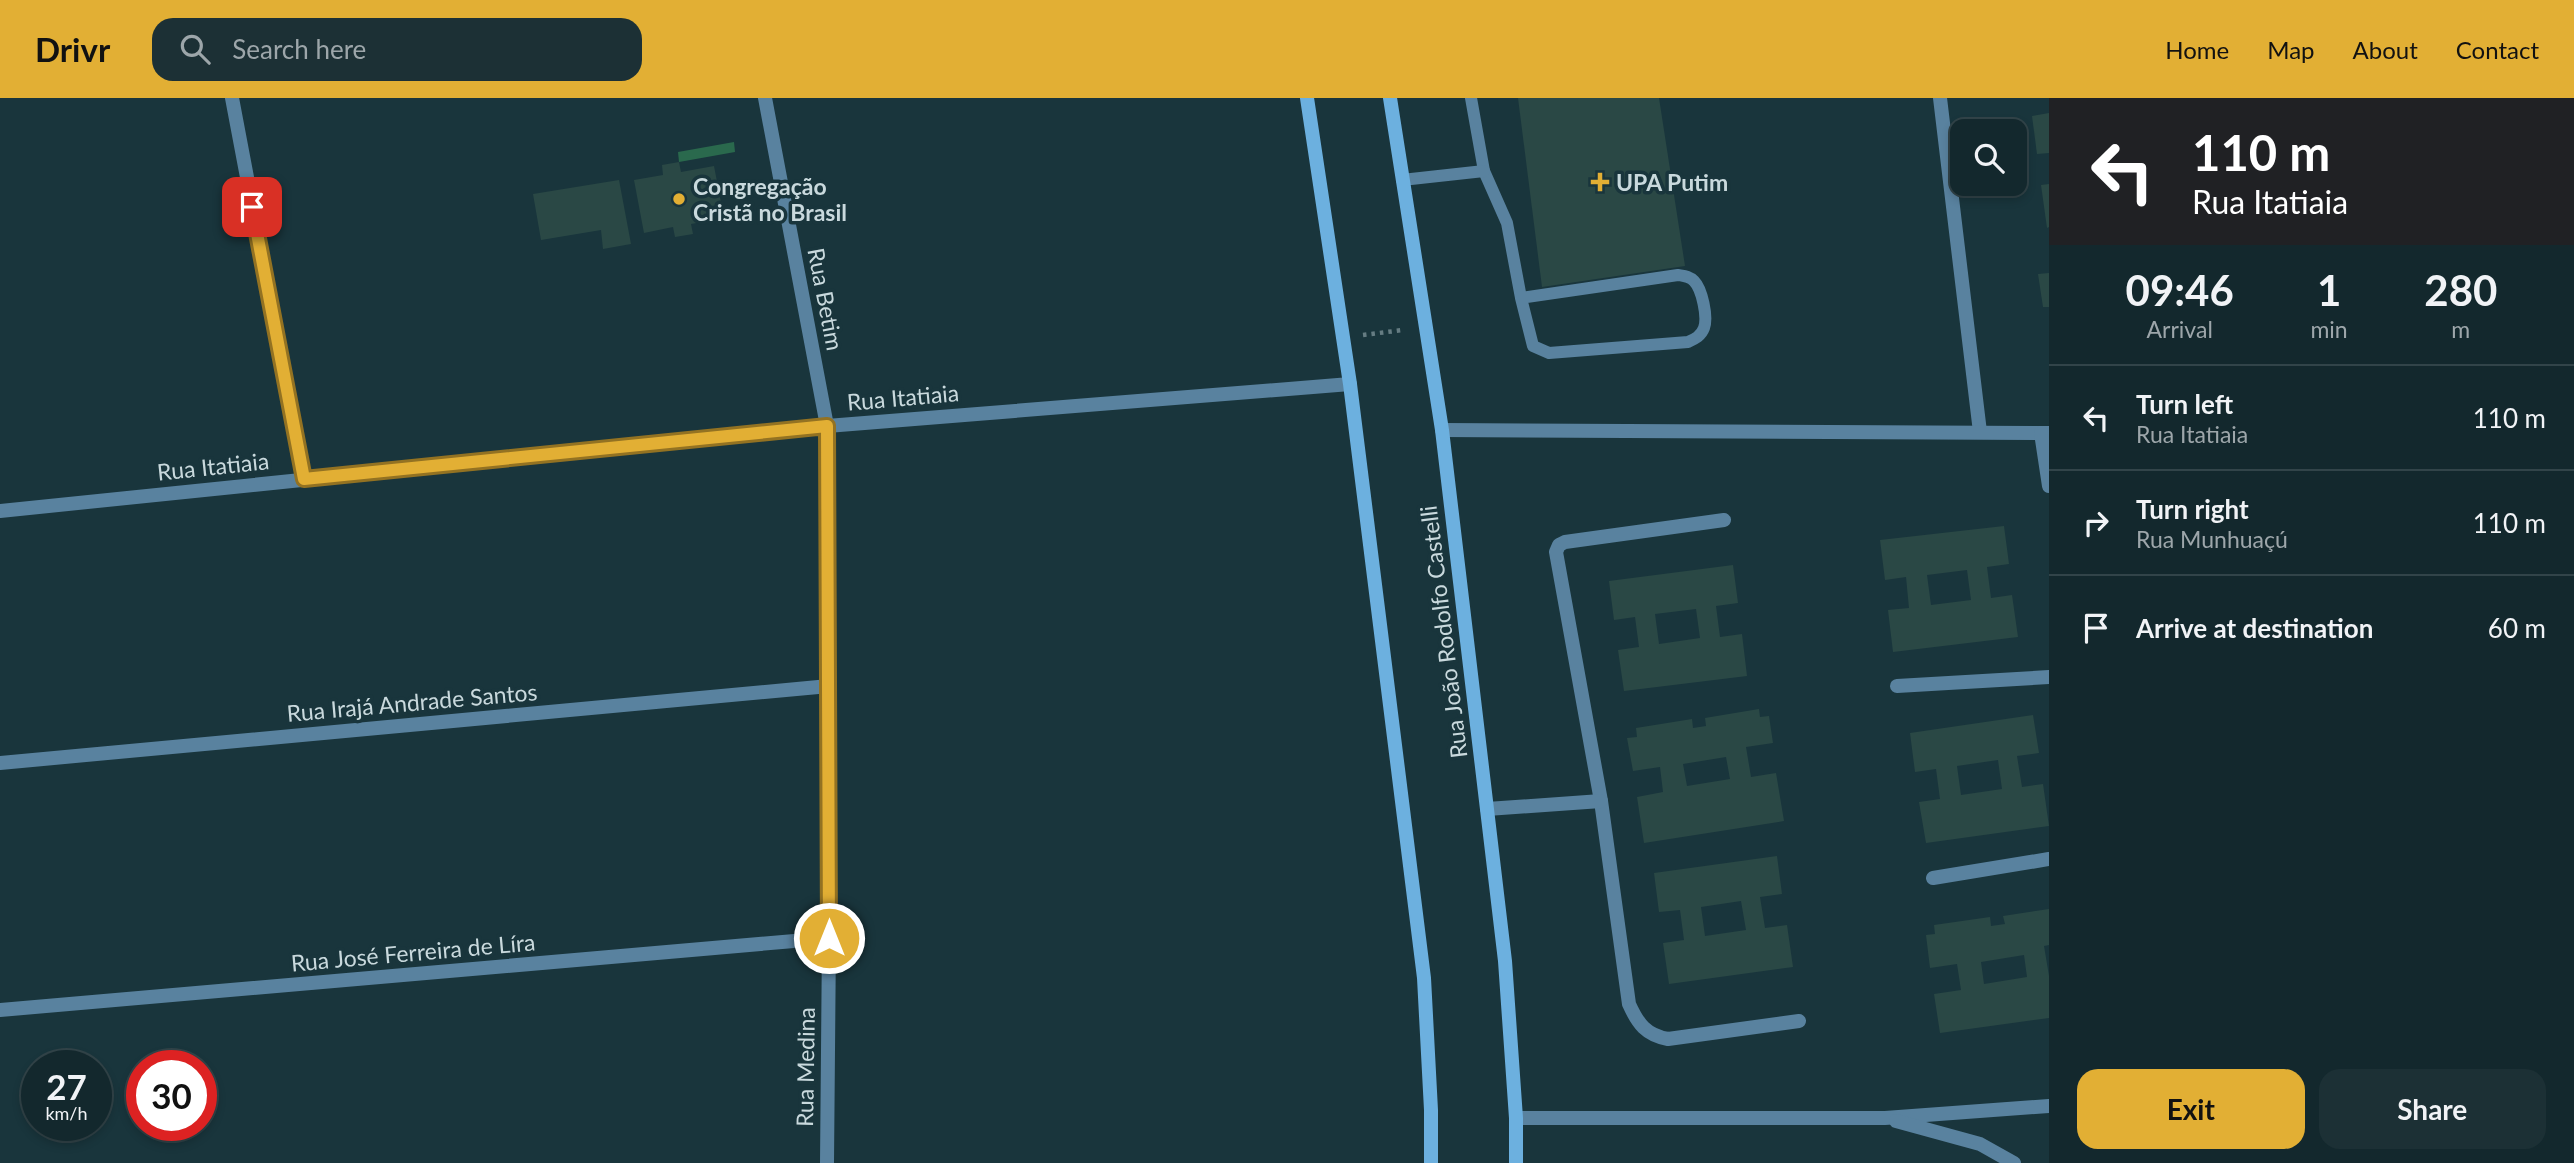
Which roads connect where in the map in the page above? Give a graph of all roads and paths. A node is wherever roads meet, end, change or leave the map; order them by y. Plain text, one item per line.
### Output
1 (232, 98) edge
2 (765, 98) edge
3 (1307, 98) edge
4 (1390, 98) edge
5 (1471, 98) edge
6 (1940, 98) edge
7 (1484, 170) junction
8 (1402, 180) junction
9 (1521, 298) junction
10 (1425, 327) junction
11 (1341, 337) junction
12 (1350, 384) junction
13 (827, 426) junction
14 (1442, 430) junction
15 (1980, 432) junction
16 (2045, 433) edge
17 (304, 479) junction
18 (2049, 486) edge
19 (0, 511) edge
20 (1724, 520) dead end
21 (2049, 677) edge
22 (829, 686) junction
23 (1897, 686) dead end
24 (0, 763) edge
25 (1601, 801) junction
26 (1487, 809) junction
27 (2049, 859) edge
28 (1933, 878) dead end
29 (829, 938) junction
30 (0, 1010) edge
31 (1799, 1021) dead end
32 (2049, 1106) edge
33 (1516, 1118) junction
34 (1885, 1118) junction
35 (827, 1163) edge
36 (1431, 1163) edge
37 (1516, 1163) edge
38 (2014, 1163) edge

1 - 17 street
2 - 13 street, Rua Betim
3 - 11 street
4 - 8 street, Rua João Rodolfo Castelli
5 - 7 lane
6 - 15 street
7 - 8 lane
7 - 9 lane
8 - 10 street, Rua João Rodolfo Castelli
9 - 9 lane
10 - 11 path
10 - 14 street, Rua João Rodolfo Castelli
11 - 12 street
12 - 13 street, Rua Itatiaia
12 - 36 street
13 - 17 street, Rua Itatiaia
13 - 22 street, Rua Medina
14 - 15 street
14 - 26 street, Rua João Rodolfo Castelli
15 - 16 street
16 - 18 street
17 - 19 street, Rua Itatiaia
20 - 25 street
21 - 23 street
22 - 24 street, Rua Irajá Andrade Santos
22 - 29 street, Rua Medina
25 - 26 street
25 - 31 street
26 - 33 street, Rua João Rodolfo Castelli
27 - 28 street
29 - 30 street, Rua José Ferreira de Líra
29 - 35 street, Rua Medina
32 - 34 street
33 - 34 street
33 - 37 street, Rua João Rodolfo Castelli
34 - 38 street

